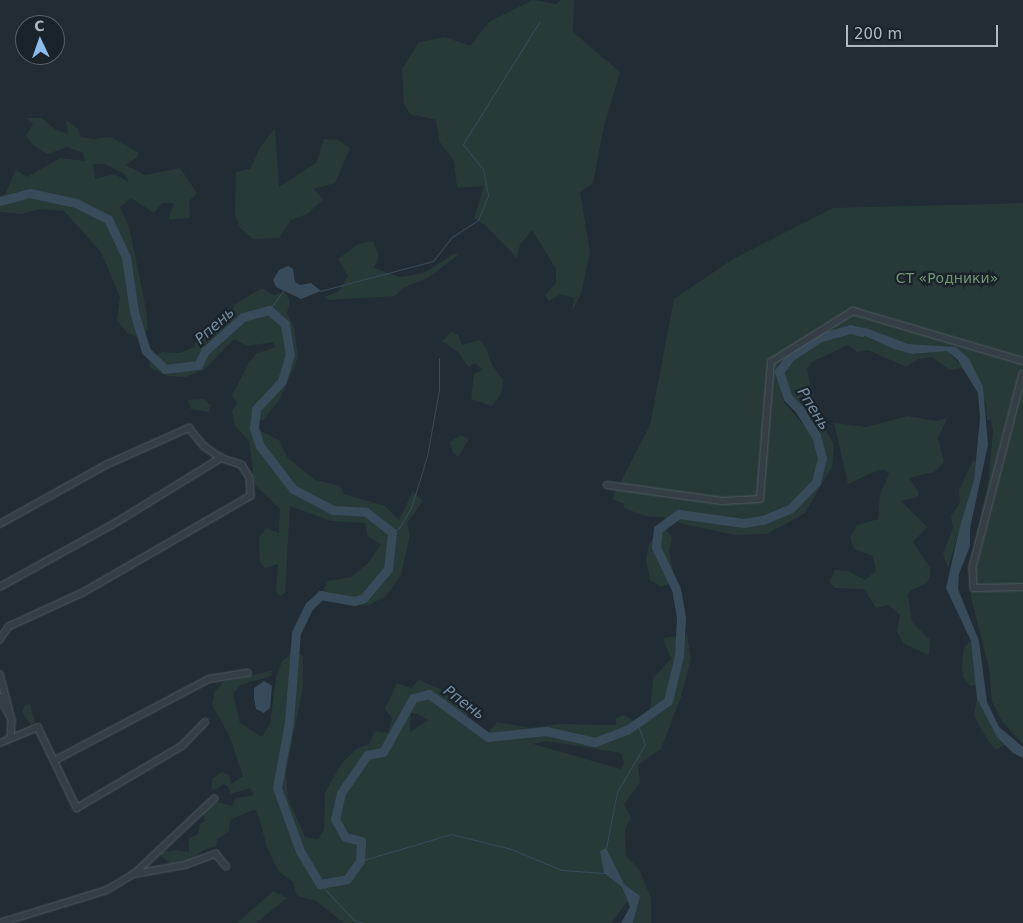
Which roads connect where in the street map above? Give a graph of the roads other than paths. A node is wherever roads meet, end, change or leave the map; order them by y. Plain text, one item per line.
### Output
1 (1023, 361) edge
2 (1023, 374) edge
3 (221, 458) junction
4 (607, 485) dead end
5 (0, 524) edge
6 (0, 587) edge
7 (1023, 587) edge
8 (0, 640) edge
9 (248, 673) dead end
10 (0, 674) edge
11 (0, 697) edge
12 (12, 720) junction
13 (205, 722) dead end
14 (11, 738) junction
15 (0, 743) edge
16 (54, 761) junction
17 (214, 799) dead end
18 (226, 866) dead end
19 (134, 874) junction
20 (0, 923) edge

1 - 4 street
2 - 7 street
3 - 5 street
3 - 6 street
3 - 8 street
9 - 16 street
10 - 12 street
11 - 12 street
12 - 14 street
13 - 16 street
14 - 15 street
14 - 16 street
17 - 19 street
18 - 19 street
19 - 20 street

